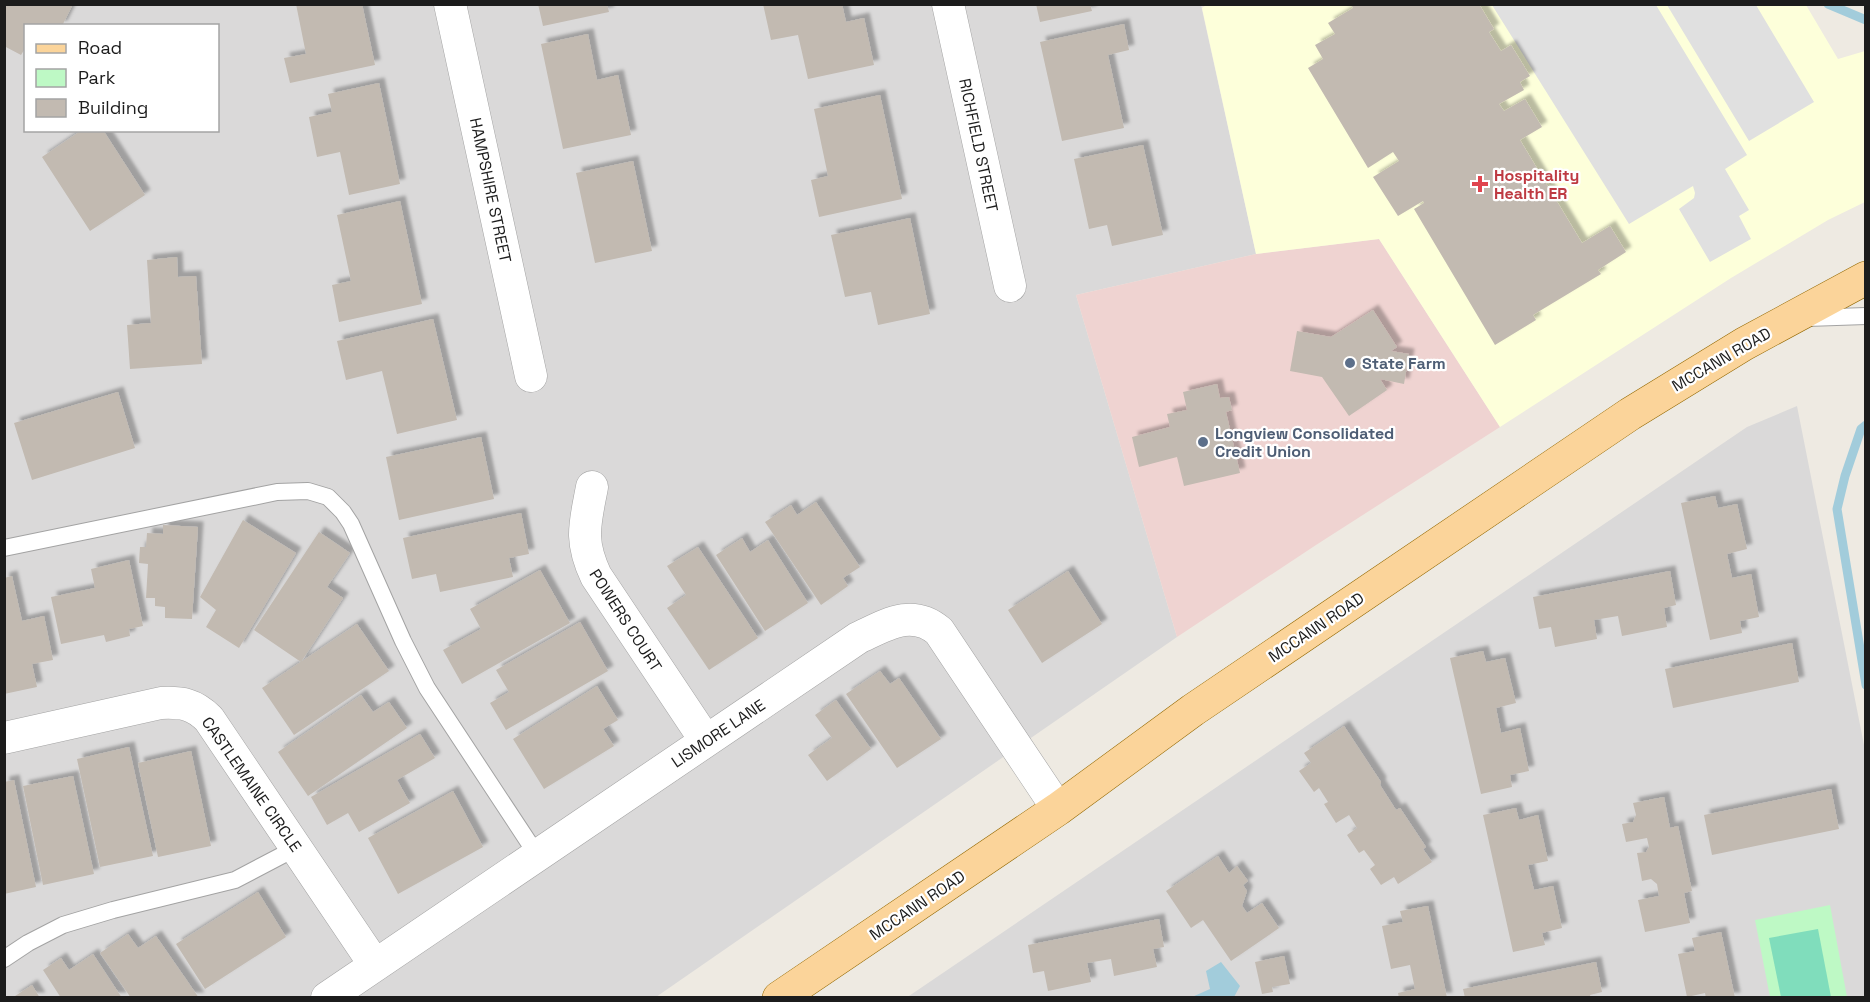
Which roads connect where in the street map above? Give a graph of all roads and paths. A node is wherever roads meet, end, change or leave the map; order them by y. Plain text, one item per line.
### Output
1 (450, 4) edge
2 (948, 4) edge
3 (1866, 278) edge
4 (1010, 286) dead end
5 (1866, 316) edge
6 (1791, 318) junction
7 (531, 376) dead end
8 (592, 487) dead end
9 (4, 548) edge
10 (4, 738) edge
11 (706, 741) junction
12 (1058, 809) junction
13 (296, 848) junction
14 (537, 855) junction
15 (4, 959) edge
16 (375, 965) junction
17 (327, 998) edge
18 (779, 998) edge

1 - 7 street, HAMPSHIRE STREET
2 - 4 street, RICHFIELD STREET
3 - 6 main road, MCCANN ROAD
5 - 6 lane
6 - 12 main road, MCCANN ROAD
8 - 11 street, POWERS COURT
9 - 14 lane
10 - 13 street, CASTLEMAINE CIRCLE
11 - 12 street, LISMORE LANE
11 - 14 street, LISMORE LANE
12 - 18 main road, MCCANN ROAD
13 - 15 lane
13 - 16 street, CASTLEMAINE CIRCLE
14 - 16 street, LISMORE LANE
16 - 17 street, LISMORE LANE

